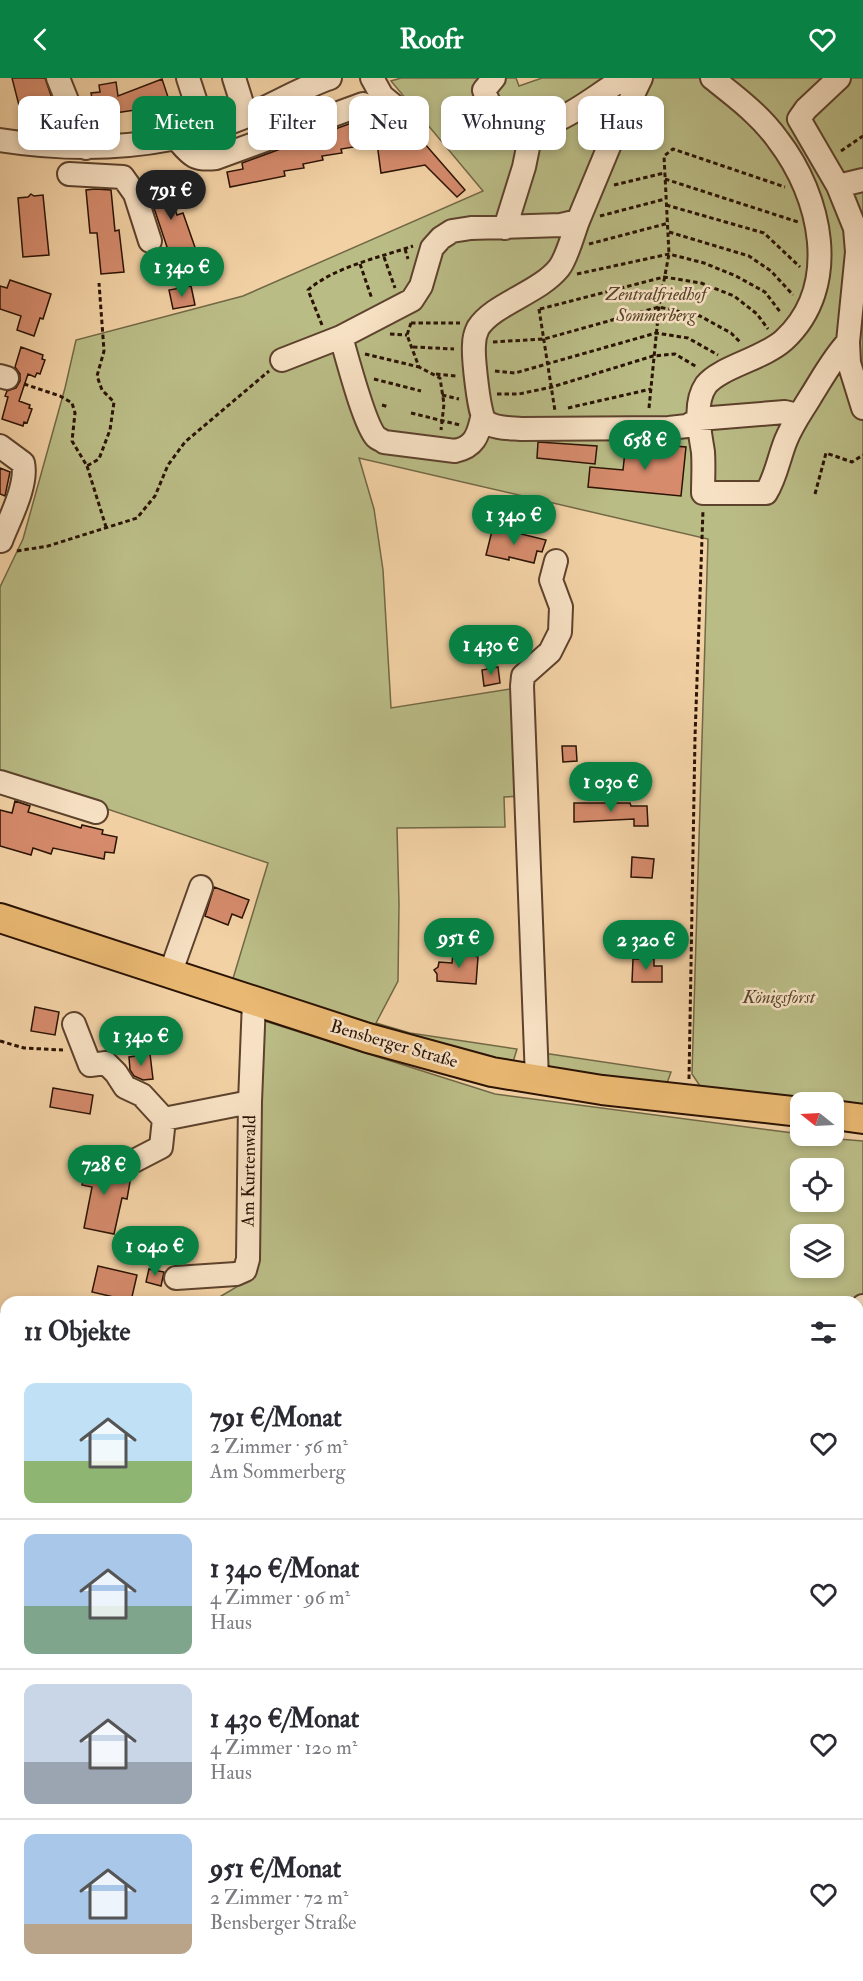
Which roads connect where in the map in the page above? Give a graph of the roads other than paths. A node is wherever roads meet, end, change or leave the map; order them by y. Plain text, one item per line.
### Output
1 (58, 78) edge
2 (188, 78) edge
3 (234, 78) edge
4 (327, 78) edge
5 (372, 78) edge
6 (494, 78) edge
7 (625, 78) edge
8 (641, 78) edge
9 (712, 78) edge
10 (839, 78) edge
11 (65, 96) edge
12 (194, 96) edge
13 (382, 96) edge
14 (486, 96) edge
15 (349, 109) edge
16 (566, 114) edge
17 (246, 116) junction
18 (236, 119) edge
19 (0, 140) edge
20 (18, 142) edge
21 (187, 150) edge
22 (527, 150) edge
23 (69, 174) dead end
24 (863, 180) edge
25 (838, 186) junction
26 (578, 222) junction
27 (859, 222) edge
28 (505, 228) junction
29 (150, 241) dead end
30 (338, 342) junction
31 (848, 342) junction
32 (282, 360) road end
33 (863, 408) edge
34 (797, 415) junction
35 (482, 418) junction
36 (699, 418) junction
37 (0, 446) edge
38 (3, 545) edge
39 (556, 561) dead end
40 (0, 782) edge
41 (96, 812) dead end
42 (201, 887) dead end
43 (0, 918) edge
44 (170, 974) junction
45 (254, 1001) junction
46 (74, 1024) dead end
47 (537, 1079) junction
48 (250, 1102) junction
49 (790, 1111) edge
50 (844, 1116) edge
51 (164, 1119) junction
52 (863, 1119) edge
53 (134, 1161) dead end
54 (176, 1278) dead end

1 - 11 street
2 - 12 street
3 - 17 street
4 - 17 street
5 - 13 street
6 - 14 street
7 - 16 street
8 - 26 street
9 - 36 street
10 - 25 street
15 - 21 street
17 - 18 street
19 - 20 street
22 - 28 street
23 - 29 street
24 - 25 street
25 - 27 street
26 - 28 street
26 - 35 street
27 - 31 street
28 - 30 street
30 - 32 street
30 - 35 street
31 - 33 street
31 - 34 street
34 - 36 street
34 - 36 street
35 - 36 street
37 - 38 street
39 - 47 street
40 - 41 street
42 - 44 street
43 - 44 main road, Bensberger Straße
44 - 45 main road, Bensberger Straße
45 - 47 main road, Bensberger Straße
45 - 48 street, Am Kurtenwald
46 - 51 street
47 - 49 main road, Bensberger Straße
48 - 51 street
48 - 54 street, Am Kurtenwald
50 - 52 main road
51 - 53 street

